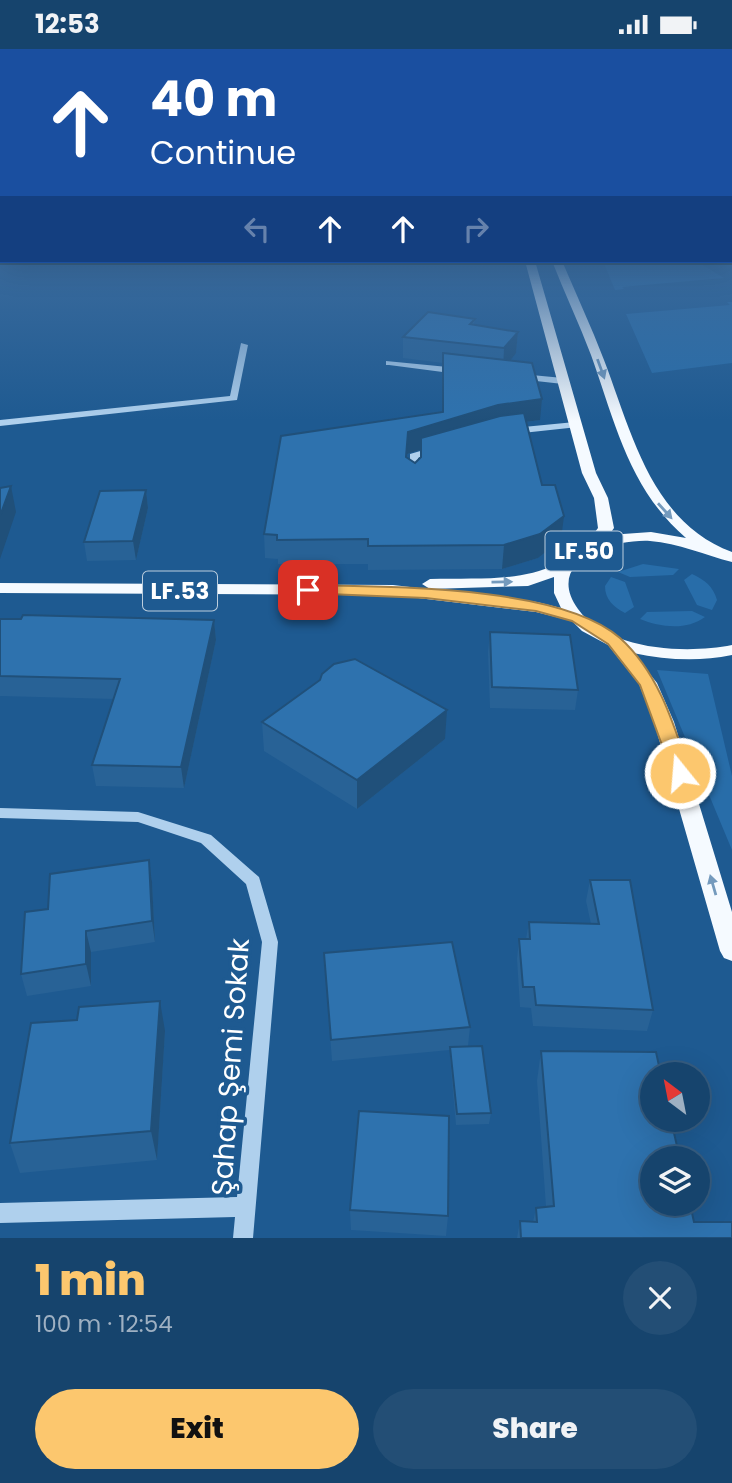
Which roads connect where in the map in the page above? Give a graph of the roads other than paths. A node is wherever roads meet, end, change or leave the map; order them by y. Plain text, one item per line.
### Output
1 (544, 310) edge
2 (577, 310) edge
3 (244, 345) dead end
4 (389, 363) dead end
5 (469, 373) edge
6 (509, 376) edge
7 (563, 381) junction
8 (234, 398) joint
9 (0, 423) edge
10 (575, 425) junction
11 (497, 432) edge
12 (440, 448) edge
13 (413, 479) edge
14 (593, 546) junction
15 (706, 547) junction
16 (732, 557) edge
17 (565, 568) junction
18 (0, 588) edge
19 (360, 589) junction
20 (578, 618) junction
21 (614, 641) junction
22 (732, 650) edge
23 (0, 813) edge
24 (732, 951) edge
25 (246, 1207) junction
26 (0, 1213) edge
27 (243, 1238) edge

1 - 7 main road
2 -> 15 main road
3 - 8 street
4 - 5 street
6 - 7 street
7 - 10 main road
8 - 9 street
10 - 11 street
10 - 14 main road
12 - 13 street
14 - 15 main road, LF.50
14 - 17 main road, LF.50
15 - 16 main road, LF.50
19 -> 17 main road, LF.53
17 - 20 main road, LF.50
18 - 19 main road, LF.53
19 - 20 main road, LF.53
20 - 21 main road, LF.50
21 - 22 main road, LF.50
24 -> 21 main road, LF.50
23 - 25 street, Şahap Şemi Sokak
25 - 26 street
25 - 27 street, Şahap Şemi Sokak

